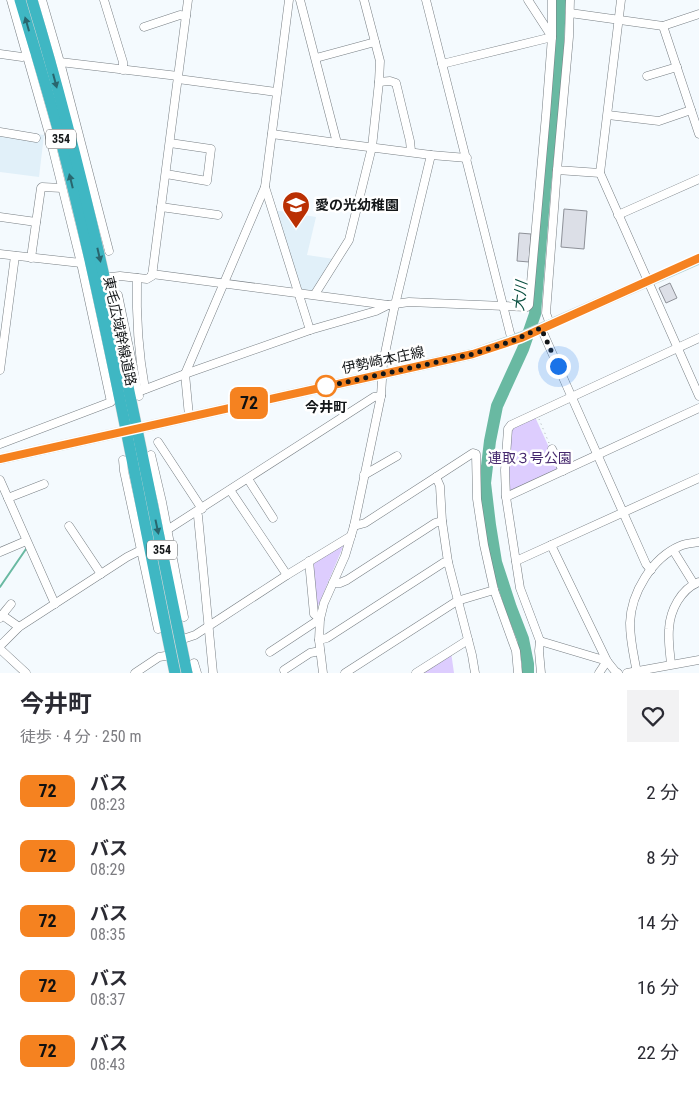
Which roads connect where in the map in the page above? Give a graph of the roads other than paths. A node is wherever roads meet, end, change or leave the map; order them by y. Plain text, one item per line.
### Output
1 (11, 0) edge
2 (20, 0) edge
3 (42, 0) edge
4 (188, 0) edge
5 (288, 0) edge
6 (300, 0) edge
7 (364, 0) edge
8 (426, 0) edge
9 (528, 0) edge
10 (552, 0) edge
11 (570, 0) edge
12 (621, 0) edge
13 (106, 1) edge
14 (34, 5) edge
15 (570, 13) junction
16 (699, 14) edge
17 (186, 16) junction
18 (620, 21) junction
19 (49, 24) junction
20 (663, 26) junction
21 (144, 27) dead end
22 (552, 37) junction
23 (375, 42) junction
24 (0, 54) edge
25 (27, 55) junction
26 (316, 58) junction
27 (60, 62) junction
28 (39, 63) junction
29 (442, 64) junction
30 (677, 67) junction
31 (123, 70) junction
32 (647, 76) dead end
33 (178, 78) junction
34 (379, 82) junction
35 (35, 86) junction
36 (276, 92) junction
37 (691, 110) junction
38 (608, 115) junction
39 (0, 132) edge
40 (272, 134) junction
41 (699, 134) edge
42 (36, 138) dead end
43 (170, 143) junction
44 (337, 143) junction
45 (372, 147) junction
46 (411, 151) junction
47 (431, 155) junction
48 (467, 158) junction
49 (557, 170) junction
50 (166, 174) junction
51 (600, 174) junction
52 (699, 179) edge
53 (265, 186) junction
54 (62, 188) junction
55 (66, 200) junction
56 (98, 206) junction
57 (161, 207) junction
58 (218, 215) dead end
59 (618, 215) junction
60 (0, 218) edge
61 (80, 218) junction
62 (36, 222) junction
63 (92, 225) junction
64 (109, 251) dead end
65 (0, 254) edge
66 (15, 256) junction
67 (31, 258) junction
68 (699, 258) edge
69 (81, 263) junction
70 (152, 274) junction
71 (99, 278) junction
72 (138, 278) junction
73 (648, 281) junction
74 (224, 282) junction
75 (298, 292) junction
76 (315, 294) junction
77 (118, 295) dead end
78 (396, 304) junction
79 (505, 305) junction
80 (388, 306) junction
81 (91, 310) junction
82 (123, 319) junction
83 (105, 327) junction
84 (543, 327) junction
85 (310, 330) junction
86 (118, 337) junction
87 (699, 338) edge
88 (517, 339) junction
89 (678, 348) junction
90 (122, 356) junction
91 (108, 367) junction
92 (134, 368) junction
93 (0, 370) edge
94 (185, 374) junction
95 (383, 374) junction
96 (141, 392) junction
97 (381, 396) junction
98 (699, 396) edge
99 (572, 398) junction
100 (699, 408) edge
101 (189, 416) junction
102 (131, 429) junction
103 (158, 442) dead end
104 (0, 444) edge
105 (552, 449) road end
106 (151, 455) dead end
107 (598, 455) junction
108 (397, 456) dead end
109 (0, 459) edge
110 (123, 460) dead end
111 (563, 471) junction
112 (364, 475) junction
113 (146, 477) junction
114 (436, 477) junction
115 (699, 478) edge
116 (248, 479) junction
117 (0, 480) edge
118 (44, 484) dead end
119 (230, 490) junction
120 (506, 497) junction
121 (8, 498) junction
122 (162, 502) junction
123 (199, 510) junction
124 (623, 513) junction
125 (273, 518) dead end
126 (442, 521) junction
127 (69, 526) dead end
128 (354, 526) junction
129 (167, 530) junction
130 (351, 536) junction
131 (147, 537) junction
132 (26, 541) junction
133 (699, 542) edge
134 (551, 546) junction
135 (141, 550) junction
136 (673, 550) junction
137 (171, 551) junction
138 (0, 552) edge
139 (309, 561) junction
140 (516, 561) junction
141 (448, 562) junction
142 (165, 568) junction
143 (651, 570) junction
144 (101, 574) junction
145 (286, 575) junction
146 (147, 583) junction
147 (333, 583) junction
148 (697, 583) edge
149 (494, 590) junction
150 (160, 601) junction
151 (457, 601) junction
152 (11, 604) dead end
153 (55, 604) junction
154 (1, 617) edge
155 (184, 617) dead end
156 (320, 619) junction
157 (209, 626) junction
158 (19, 627) junction
159 (158, 629) dead end
160 (180, 640) junction
161 (319, 640) junction
162 (468, 640) junction
163 (540, 641) junction
164 (0, 647) edge
165 (320, 651) junction
166 (270, 652) dead end
167 (171, 655) junction
168 (699, 660) edge
169 (607, 661) junction
170 (194, 663) dead end
171 (671, 664) junction
172 (284, 670) dead end
173 (637, 672) edge
174 (26, 673) edge
175 (135, 673) edge
176 (175, 673) edge
177 (186, 673) edge
178 (197, 673) edge
179 (213, 673) edge
180 (323, 673) edge
181 (344, 673) edge
182 (416, 673) edge
183 (475, 673) edge
184 (518, 673) edge
185 (541, 673) edge
186 (599, 673) edge
187 (618, 673) edge
188 (627, 673) edge

1 - 25 street
28 -> 2 highway, 東毛広域幹線道路 / 354
3 - 19 street
4 - 17 street
5 - 36 street
6 - 26 street
7 - 23 street
8 - 29 street
9 - 22 street
10 - 22 street
11 - 15 street
12 - 18 street
13 - 31 street
14 - 19 street
14 -> 63 highway, 東毛広域幹線道路 / 354
15 - 18 street
15 - 49 street
16 - 20 street
17 - 21 street
17 - 33 street
18 - 20 street
18 - 38 street
19 - 27 street
20 - 30 street
22 - 29 street
22 - 79 street
23 - 26 street
23 - 34 street
24 - 25 street
25 - 35 street
26 - 44 street
27 - 31 street
27 - 56 street
28 - 35 street
61 -> 28 highway, 東毛広域幹線道路 / 354
29 - 48 street
30 - 32 street
30 - 37 street
31 - 33 street
33 - 36 street
33 - 43 street
34 - 45 street
34 - 46 street
35 - 54 street
36 - 40 street
37 - 38 street
37 - 41 street
38 - 51 street
39 - 42 street
40 - 44 street
40 - 53 street
43 - 50 street
43 - 50 street
44 - 45 street
45 - 46 street
45 - 76 street
46 - 47 street
47 - 48 street
47 - 78 street
48 - 79 street
49 - 51 street
49 - 84 street
50 - 57 street
51 - 59 street
52 - 59 street
53 - 74 street
53 - 75 street
54 - 55 street
54 - 62 street
55 - 61 street
55 - 69 street
56 - 63 street
56 - 64 street
57 - 58 street
57 - 70 street
59 - 73 street
60 - 62 street
61 - 71 highway, 東毛広域幹線道路 / 354
62 - 67 street
63 -> 71 highway, 東毛広域幹線道路 / 354
65 - 66 street
66 - 67 street
66 - 93 street
67 - 69 street
68 - 73 main road, 伊勢崎本庄線
69 - 81 street
70 - 72 street
70 - 74 street
71 - 72 street
71 - 83 highway, 東毛広域幹線道路 / 354
71 - 86 highway, 東毛広域幹線道路 / 354
72 - 96 street
73 - 84 main road, 伊勢崎本庄線
73 - 89 street
74 - 75 street
74 - 94 street
75 - 76 street
75 - 85 street
76 - 80 street
77 - 82 street
78 - 79 street
78 - 80 street
78 - 95 street
79 - 88 street
80 - 85 street
81 - 83 street
81 - 91 street
82 - 86 street
82 - 92 street
83 - 91 highway, 東毛広域幹線道路 / 354
84 - 88 main road, 伊勢崎本庄線
84 - 99 street
85 - 94 street
86 - 90 highway, 東毛広域幹線道路 / 354
87 - 89 street
88 - 95 main road, 伊勢崎本庄線
89 - 98 street
89 - 99 street
90 - 92 street
90 - 102 highway, 東毛広域幹線道路 / 354
91 - 102 highway, 東毛広域幹線道路 / 354
91 - 104 street
92 - 96 street
94 - 96 street
94 - 101 street
95 - 97 street
95 - 101 main road, 伊勢崎本庄線
97 - 112 street
97 - 116 street
99 - 107 street
99 - 120 street
100 - 107 street
101 - 102 main road, 伊勢崎本庄線
102 - 109 main road, 伊勢崎本庄線
102 - 113 highway, 東毛広域幹線道路 / 354
102 - 131 highway, 東毛広域幹線道路 / 354
103 - 123 street
105 - 111 street
106 - 122 street
107 - 111 street
107 - 124 street
108 - 112 street
110 - 135 street
111 - 120 street
112 - 128 street
113 - 122 street
113 -> 142 highway, 東毛広域幹線道路 / 354
114 - 126 street
114 - 128 street
114 - 149 street
115 - 124 street
116 - 119 street
116 - 125 street
117 - 121 street
118 - 121 street
119 - 123 street
119 - 145 street
120 - 140 street
121 - 132 street
122 - 129 street
123 - 129 street
123 - 157 street
124 - 134 street
124 - 143 street
126 - 141 street
126 - 147 street
127 - 144 street
128 - 130 street
129 - 137 street
130 - 139 street
130 - 147 street
131 - 135 street
131 - 150 highway, 東毛広域幹線道路 / 354
132 - 138 street
132 - 153 street
133 - 136 street
134 - 140 street
134 - 169 street
135 - 144 street
135 - 146 street
136 - 143 street
136 - 148 street
137 - 142 street
137 - 155 street
139 - 145 street
139 - 156 street
140 - 163 street
141 - 151 street
141 - 161 street
142 - 160 highway, 東毛広域幹線道路 / 354
143 - 173 street
144 - 153 street
145 - 157 street
146 - 150 street
146 - 159 street
147 - 156 street
148 - 171 street
149 - 151 street
149 - 184 street
150 - 167 highway, 東毛広域幹線道路 / 354
151 - 162 street
151 - 181 street
152 - 154 street
153 - 158 street
154 - 158 street
156 - 161 street
156 - 166 street
157 - 160 street
157 - 179 street
158 - 164 street
160 - 177 highway, 東毛広域幹線道路 / 354
161 - 165 street
162 - 182 street
162 - 183 street
163 - 169 street
163 - 185 street
164 - 174 street
165 - 172 street
165 - 180 street
167 - 175 street
167 - 176 highway, 東毛広域幹線道路 / 354
168 - 171 street
169 - 186 street
169 - 187 street
170 - 178 street
171 - 173 street
173 - 188 street

